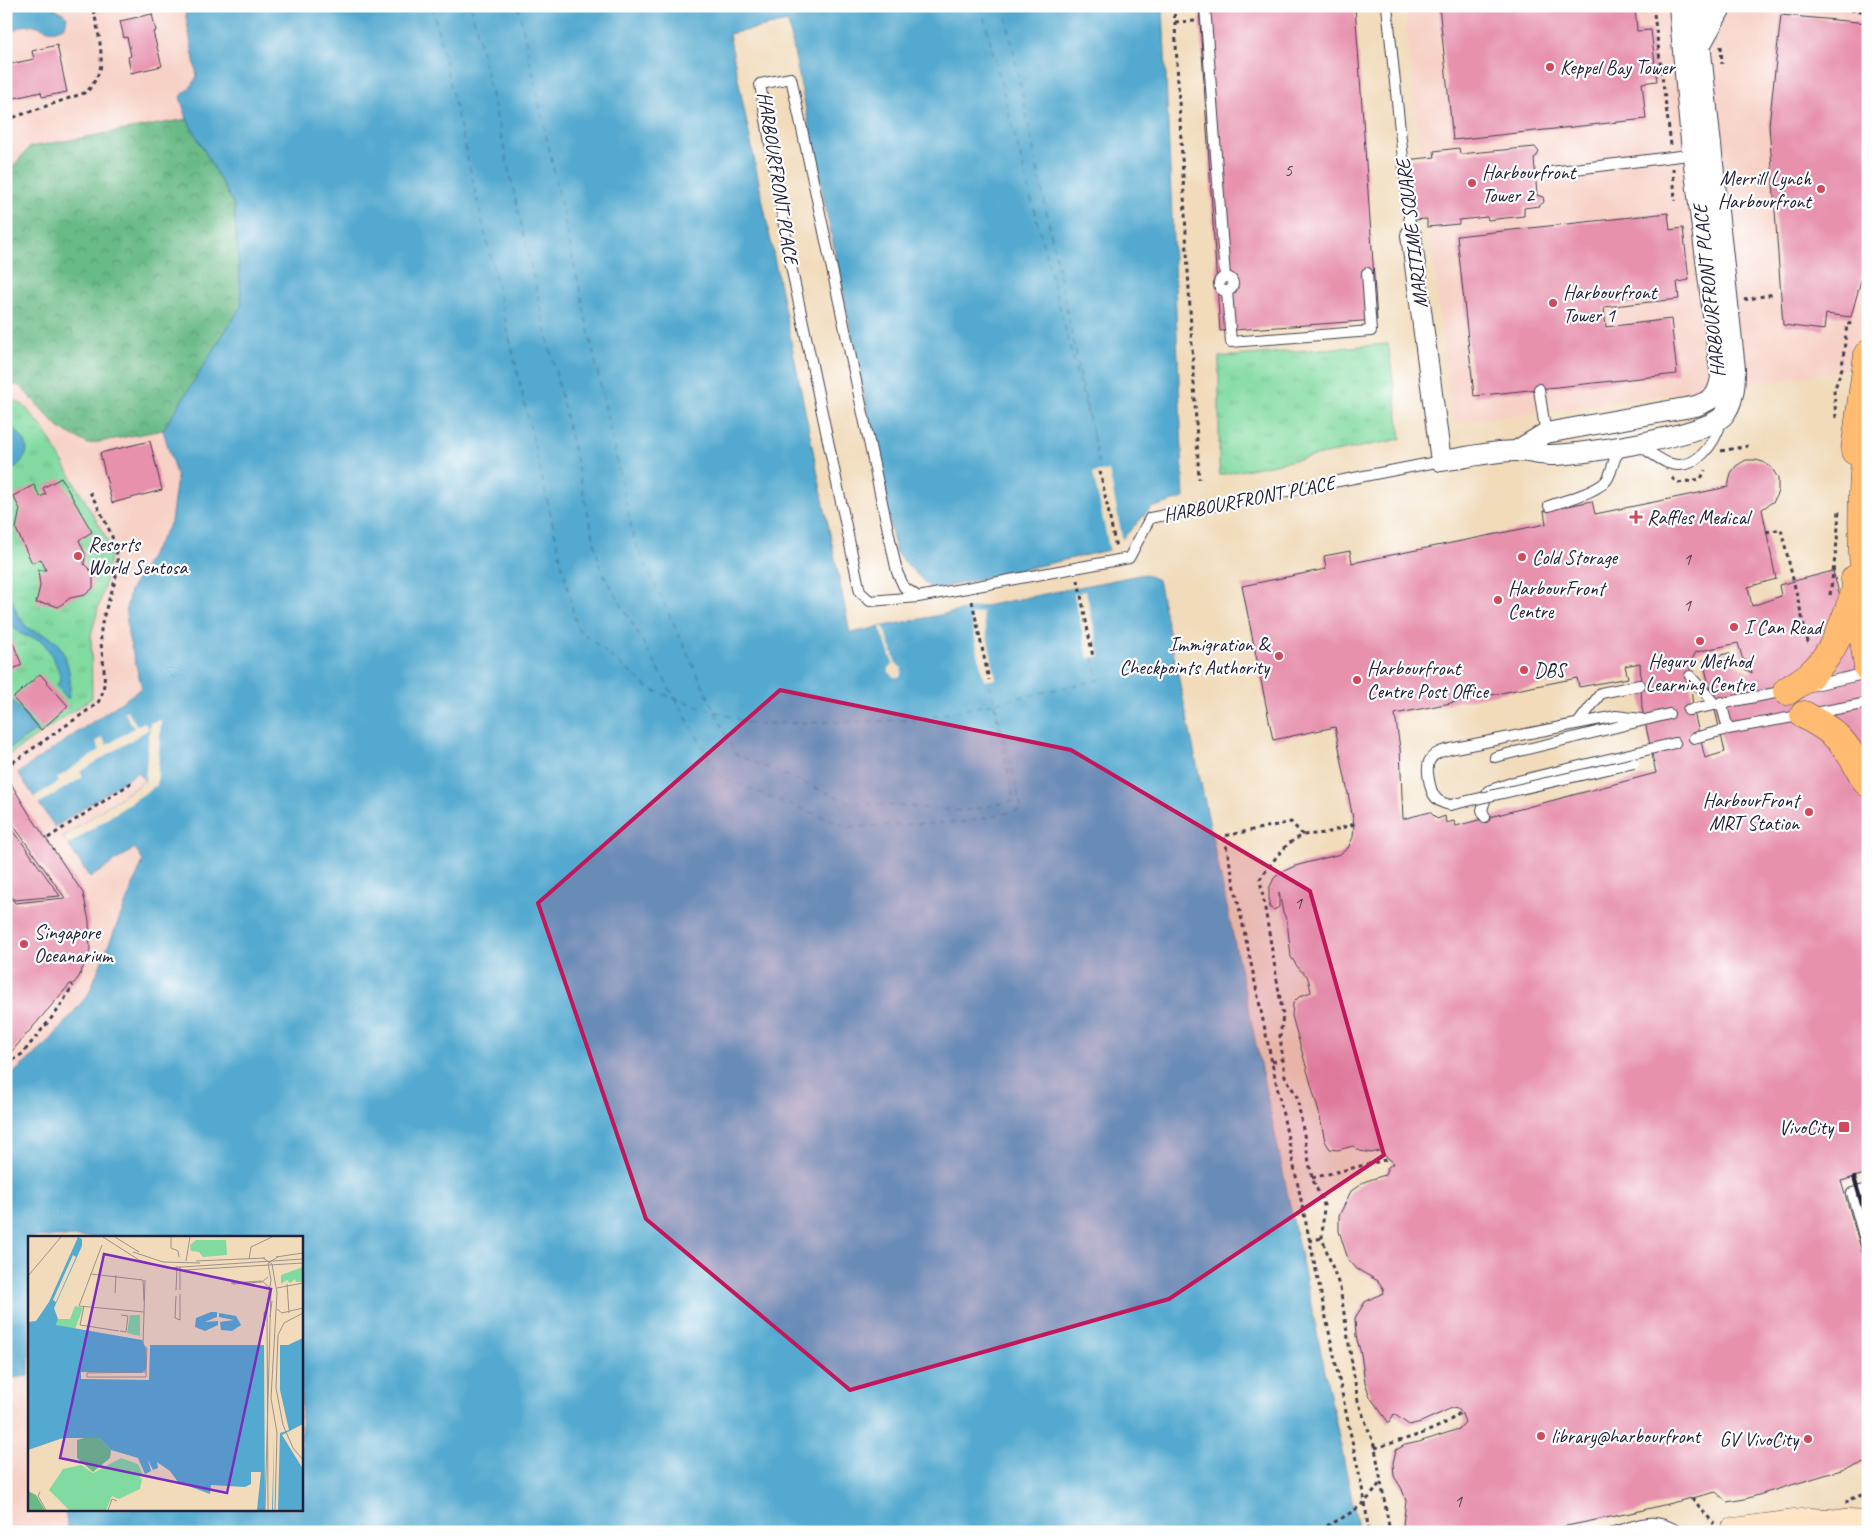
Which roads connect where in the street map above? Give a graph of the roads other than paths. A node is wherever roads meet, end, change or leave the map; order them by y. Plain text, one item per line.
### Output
1 (1205, 6) edge
2 (1387, 6) edge
3 (1679, 6) edge
4 (1696, 6) edge
5 (1722, 6) edge
6 (1700, 46) junction
7 (1702, 153) junction
8 (1551, 172) dead end
9 (1411, 235) joint
10 (1367, 273) dead end
11 (1868, 354) edge
12 (1539, 389) dead end
13 (1723, 416) junction
14 (1868, 425) edge
15 (1546, 433) junction
16 (1632, 444) junction
17 (1516, 451) junction
18 (1550, 455) junction
19 (1441, 461) junction
20 (1549, 506) dead end
21 (918, 597) junction
22 (1862, 598) edge
23 (1868, 668) edge
24 (1868, 673) edge
25 (1690, 676) dead end
26 (1640, 685) dead end
27 (1787, 691) junction
28 (1718, 703) junction
29 (1868, 703) edge
30 (1688, 710) dead end
31 (1668, 714) dead end
32 (1804, 715) junction
33 (1641, 719) junction
34 (1579, 722) junction
35 (1728, 730) junction
36 (1694, 738) dead end
37 (1675, 742) dead end
38 (1662, 746) junction
39 (1495, 757) dead end
40 (1868, 783) edge
41 (1485, 817) dead end
42 (1868, 1189) edge
43 (1868, 1251) edge
44 (1868, 1525) edge
45 (1724, 1528) edge
46 (1614, 1532) edge
47 (1679, 1532) edge

1 - 10 lane
2 - 9 lane, MARITIME SQUARE
3 - 7 street, HARBOURFRONT PLACE
4 - 6 street, HARBOURFRONT PLACE
5 - 6 street
6 - 7 street, HARBOURFRONT PLACE
7 - 8 lane
7 - 13 street, HARBOURFRONT PLACE
7 - 15 street, HARBOURFRONT PLACE
9 - 19 street, MARITIME SQUARE
11 - 22 main road
12 - 15 lane
13 - 16 street, HARBOURFRONT PLACE
13 - 16 lane
14 - 22 main road
15 - 17 street, HARBOURFRONT PLACE
15 - 18 lane
16 - 18 street, HARBOURFRONT PLACE
16 - 20 lane
17 - 18 street, HARBOURFRONT PLACE
17 - 19 street, HARBOURFRONT PLACE
19 - 21 lane, HARBOURFRONT PLACE
21 - 21 lane, HARBOURFRONT PLACE
22 - 23 main road
22 - 27 main road
24 - 27 lane
25 - 28 lane
26 - 34 lane
27 - 28 lane
28 - 30 lane
28 - 35 lane
29 - 32 lane
31 - 33 lane
32 - 35 lane
32 - 40 main road
33 - 34 lane
33 - 39 lane
34 - 38 lane, bridge
35 - 36 lane
37 - 38 lane
38 - 41 lane
42 - 43 lane
44 - 45 main road
46 - 47 lane

